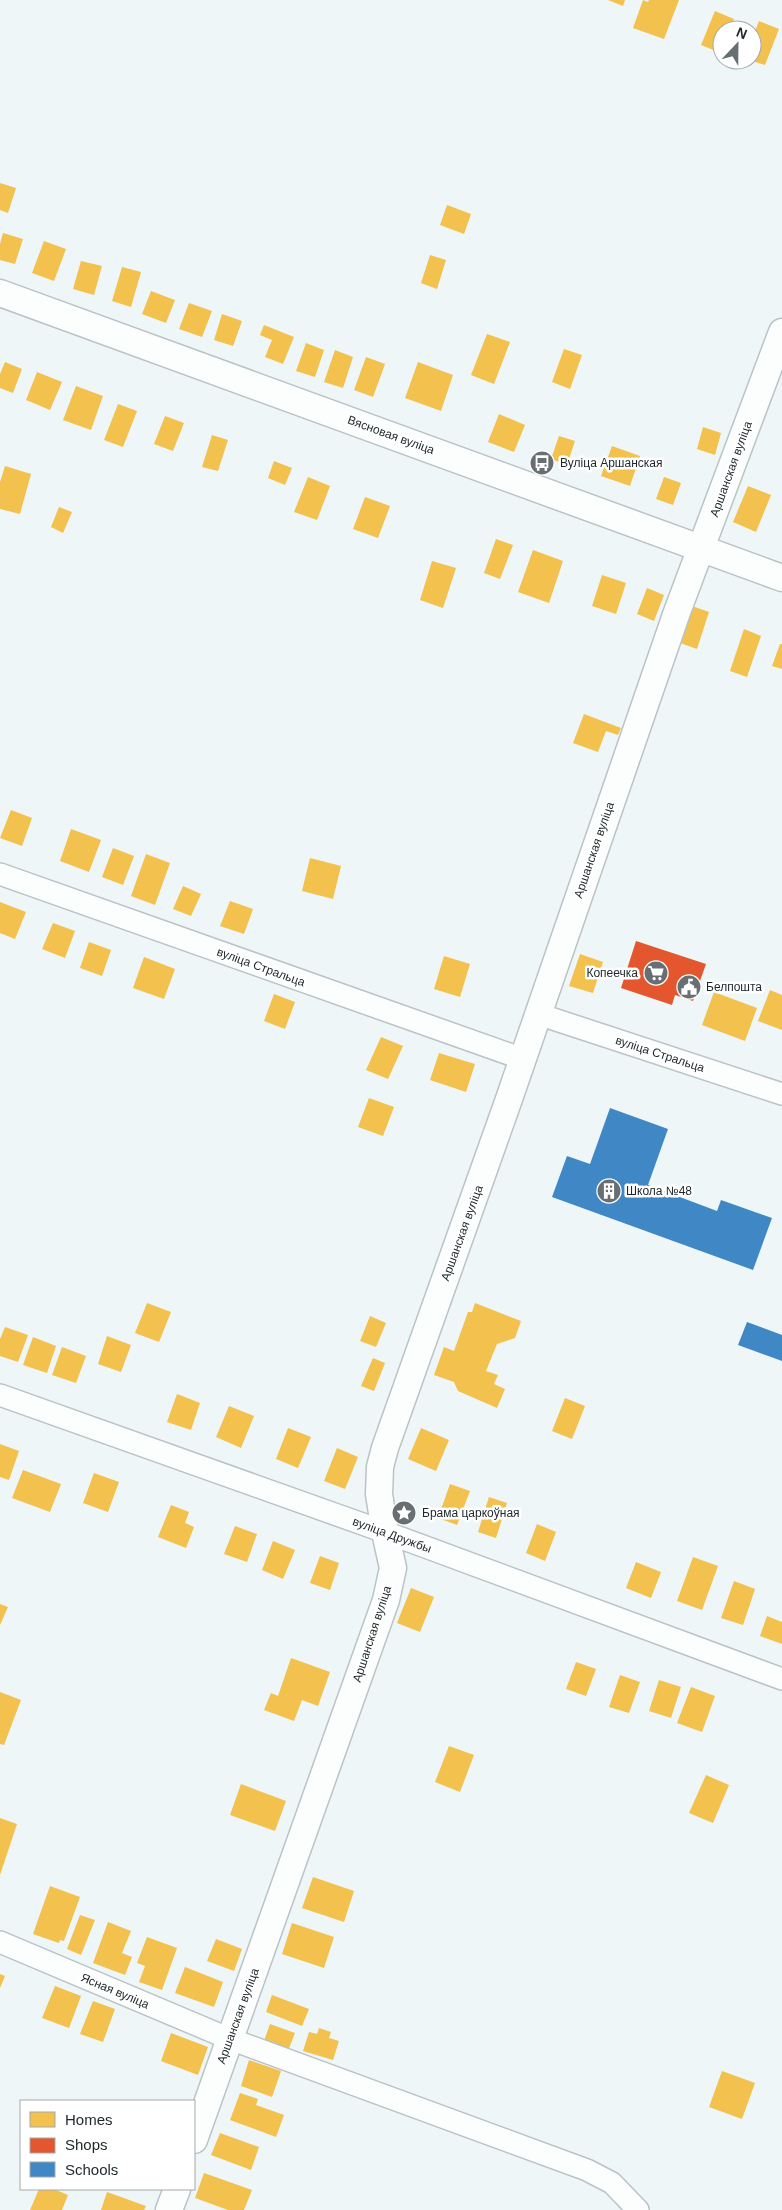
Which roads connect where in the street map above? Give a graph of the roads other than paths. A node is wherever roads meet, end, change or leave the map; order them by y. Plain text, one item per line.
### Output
1 (0, 293) edge
2 (782, 332) edge
3 (702, 549) junction
4 (782, 578) edge
5 (0, 874) edge
6 (538, 1014) junction
7 (523, 1059) junction
8 (782, 1094) edge
9 (0, 1396) edge
10 (384, 1532) junction
11 (782, 1679) edge
12 (0, 1942) edge
13 (230, 2039) junction
14 (195, 2137) edge
15 (176, 2190) edge
16 (169, 2210) edge
17 (638, 2210) edge

1 - 3 street, Вясновая вуліца
2 - 3 street, Аршанская вуліца
3 - 4 street, Вясновая вуліца
3 - 6 street, Аршанская вуліца
5 - 7 street, вуліца Стральца
6 - 7 street, Аршанская вуліца
6 - 8 street, вуліца Стральца
7 - 10 street, Аршанская вуліца
9 - 10 street, вуліца Дружбы
10 - 11 street, вуліца Дружбы
10 - 13 street, Аршанская вуліца
12 - 13 street, Ясная вуліца
13 - 14 street, Аршанская вуліца
13 - 17 street, Ясная вуліца
15 - 16 street

